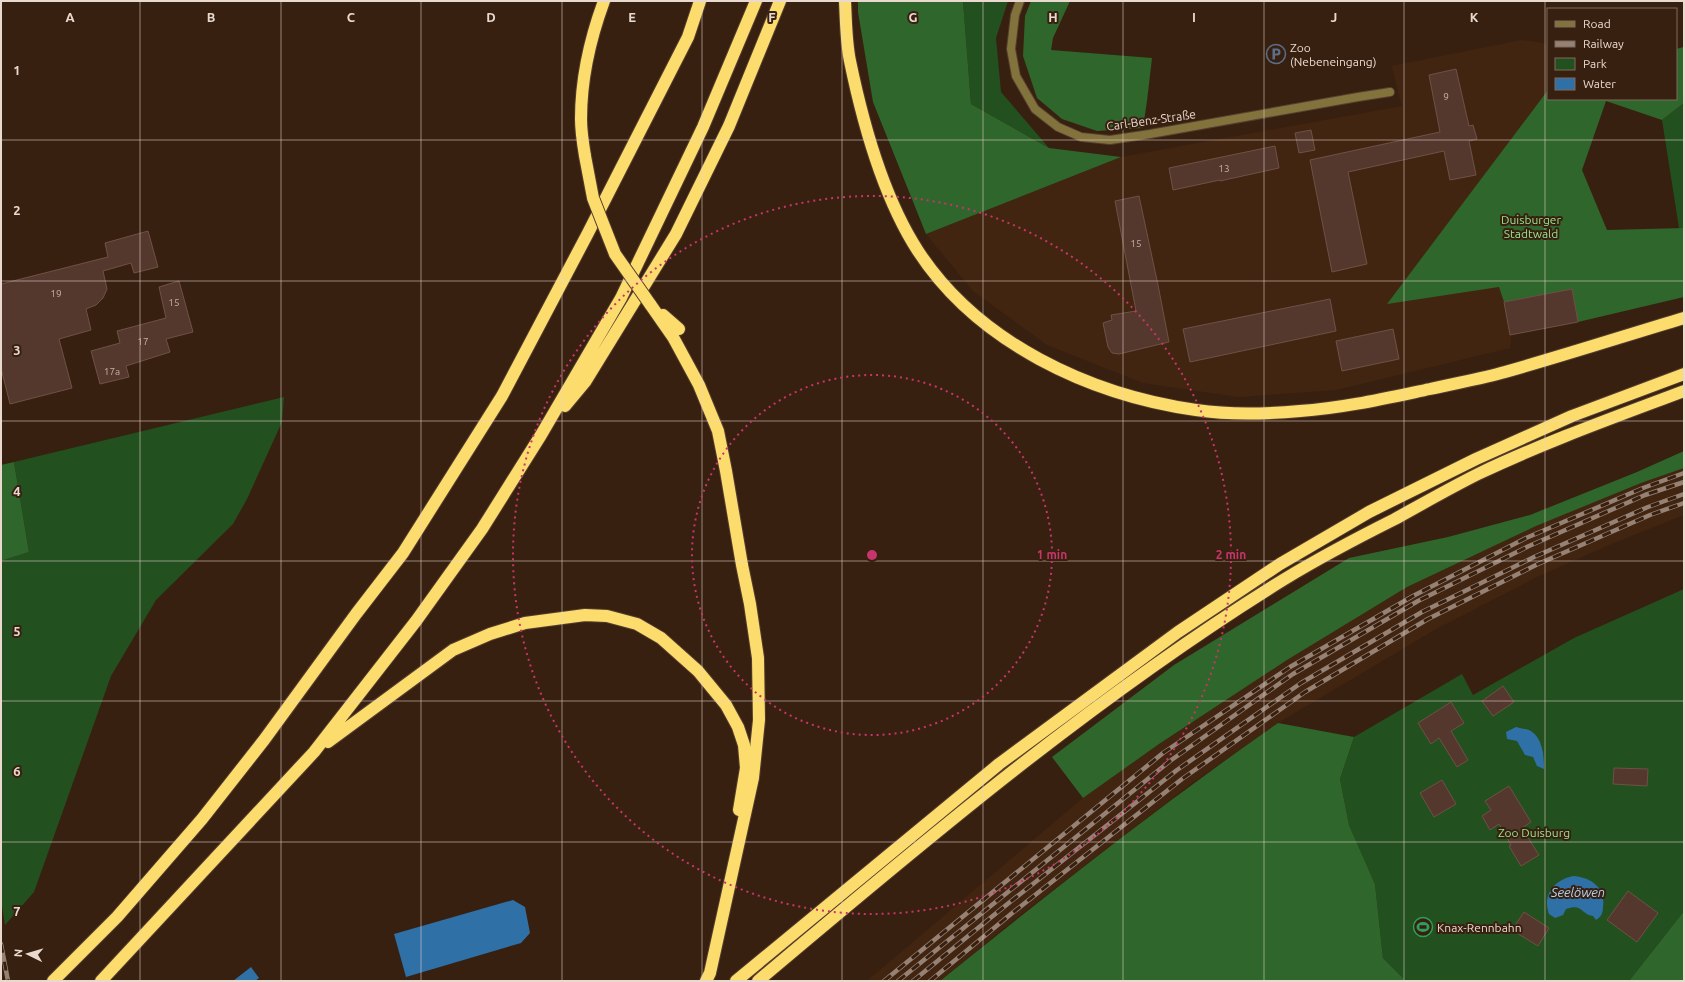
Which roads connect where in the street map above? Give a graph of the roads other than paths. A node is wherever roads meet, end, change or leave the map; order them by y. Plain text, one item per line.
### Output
1 (604, 1) edge
2 (700, 1) edge
3 (756, 1) edge
4 (780, 1) edge
5 (845, 1) edge
6 (1020, 1) edge
7 (1390, 92) dead end
8 (1684, 318) edge
9 (1684, 374) edge
10 (1684, 391) edge
11 (541, 435) junction
12 (314, 752) junction
13 (737, 837) junction
14 (52, 981) edge
15 (101, 981) edge
16 (706, 981) edge
17 (736, 981) edge
18 (758, 981) edge

1 - 13 highway, bridge
2 - 14 highway
3 - 11 highway
4 - 11 highway
5 - 8 highway
6 - 7 street, Carl-Benz-Straße
9 - 17 highway
10 - 18 highway
11 - 12 highway
12 - 13 highway
12 - 15 highway
13 - 16 highway

